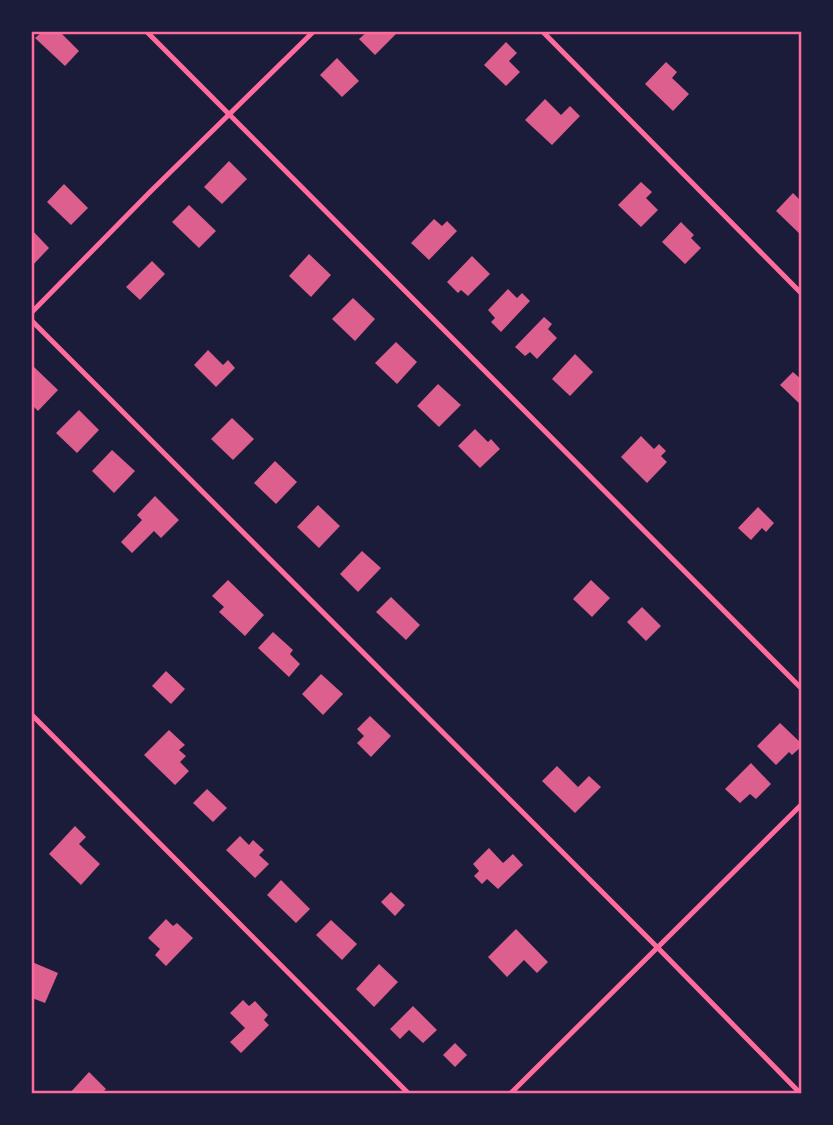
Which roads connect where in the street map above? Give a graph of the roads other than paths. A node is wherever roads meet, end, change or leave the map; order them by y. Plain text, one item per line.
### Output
1 (147, 32) edge
2 (313, 32) edge
3 (543, 32) edge
4 (229, 115) junction
5 (802, 294) edge
6 (32, 312) edge
7 (32, 321) edge
8 (802, 690) edge
9 (32, 715) edge
10 (802, 804) edge
11 (657, 947) junction
12 (409, 1094) edge
13 (510, 1094) edge
14 (802, 1094) edge

1 - 4 street
2 - 4 street
3 - 5 street
4 - 6 street
4 - 8 street
7 - 11 street
9 - 12 street
10 - 11 street
11 - 13 street
11 - 14 street

